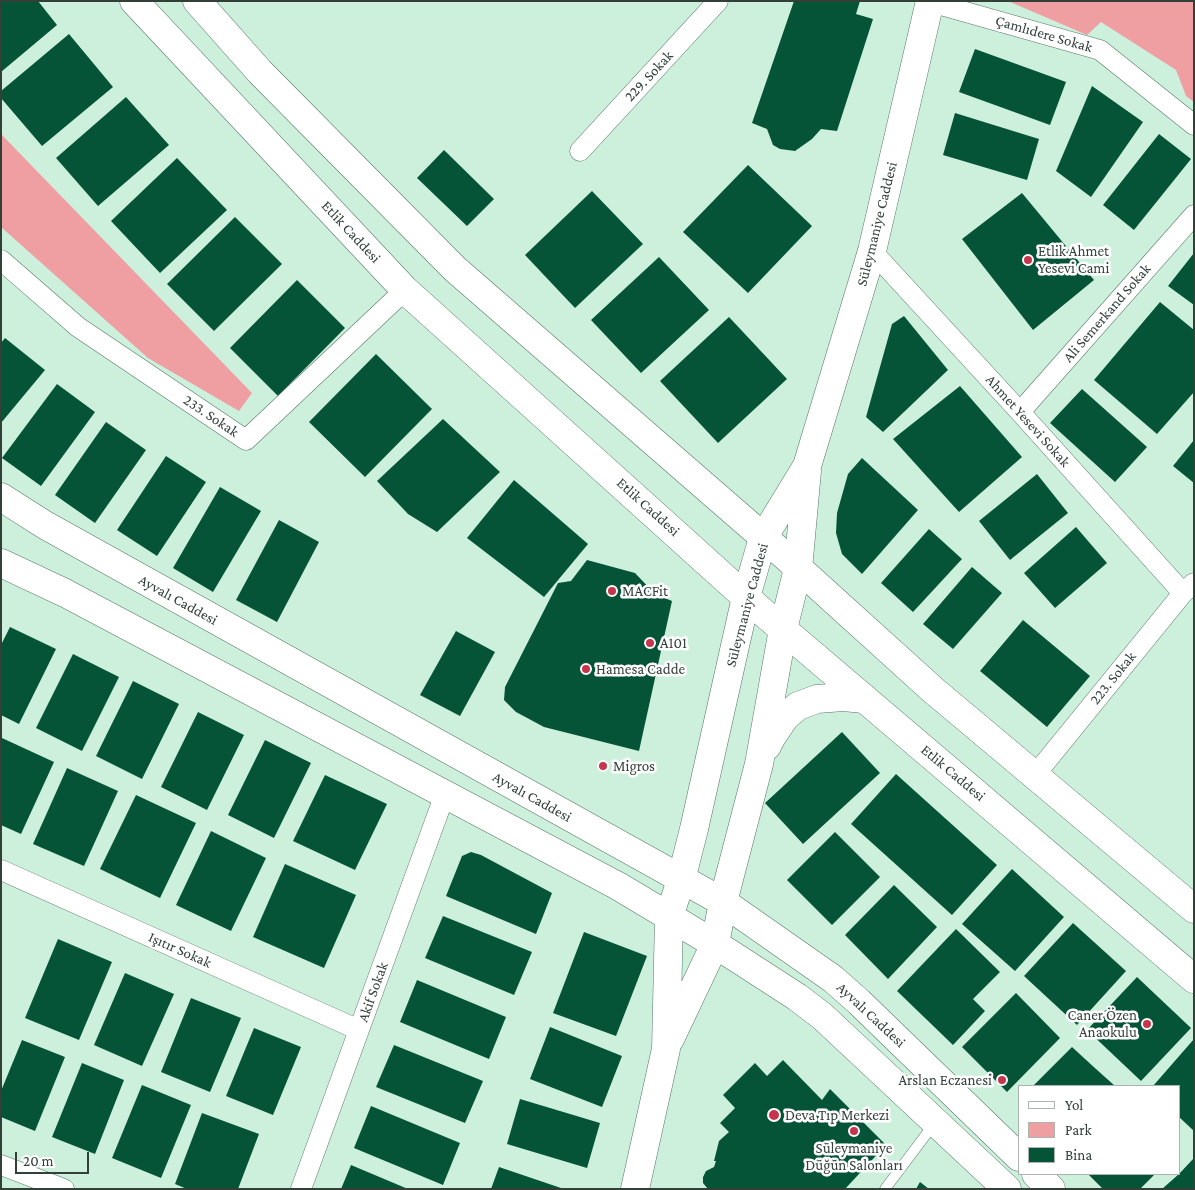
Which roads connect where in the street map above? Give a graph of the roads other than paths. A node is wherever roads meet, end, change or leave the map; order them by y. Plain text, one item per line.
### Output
1 (134, 1) edge
2 (197, 1) edge
3 (718, 1) edge
4 (930, 1) edge
5 (1194, 125) edge
6 (580, 151) dead end
7 (1194, 215) edge
8 (872, 251) junction
9 (1, 260) edge
10 (405, 290) junction
11 (1020, 412) junction
12 (807, 466) junction
13 (1, 497) edge
14 (764, 538) junction
15 (1, 563) edge
16 (798, 569) junction
17 (1188, 588) edge
18 (746, 597) junction
19 (783, 629) junction
20 (865, 699) junction
21 (760, 764) junction
22 (1035, 775) junction
23 (446, 794) junction
24 (1, 870) edge
25 (681, 880) junction
26 (723, 902) junction
27 (1194, 909) edge
28 (669, 917) junction
29 (715, 944) junction
30 (1194, 979) edge
31 (359, 1030) junction
32 (666, 1049) junction
33 (936, 1122) junction
34 (1018, 1156) edge
35 (1, 1165) edge
36 (1037, 1175) edge
37 (64, 1189) edge
38 (301, 1189) edge
39 (635, 1189) edge
40 (885, 1189) edge
41 (1007, 1189) edge
42 (1052, 1189) edge

1 - 10 main road, Etlik Caddesi
2 - 14 main road
3 - 6 street, 229. Sokak
4 - 5 street, Çamlıdere Sokak
4 - 8 main road, Süleymaniye Caddesi
7 - 11 street, Ali Semerkand Sokak
8 - 11 street, Ahmet Yesevi Sokak
8 - 12 main road, Süleymaniye Caddesi
9 - 10 street, 233. Sokak
10 - 18 main road, Etlik Caddesi
11 - 17 street, Ahmet Yesevi Sokak
12 - 14 main road, Süleymaniye Caddesi
12 - 16 main road, Süleymaniye Caddesi
13 - 25 main road, Ayvalı Caddesi
14 - 16 main road
14 - 18 main road, Süleymaniye Caddesi
15 - 23 main road
16 - 19 main road, Süleymaniye Caddesi
16 - 22 main road
17 - 22 street, 223. Sokak
18 - 19 main road, Etlik Caddesi
18 - 25 main road, Süleymaniye Caddesi
19 - 20 main road, Etlik Caddesi
19 - 21 main road, Süleymaniye Caddesi
20 - 21 main road, Süleymaniye Caddesi
20 - 30 main road, Etlik Caddesi
21 - 26 main road, Süleymaniye Caddesi
22 - 27 main road
23 - 28 main road
23 - 31 street, Akif Sokak
24 - 31 street, Işıtır Sokak
25 - 26 main road, Ayvalı Caddesi
25 - 28 main road, Süleymaniye Caddesi
26 - 29 main road, Süleymaniye Caddesi
26 - 34 main road, Ayvalı Caddesi
28 - 29 main road
28 - 32 main road, Süleymaniye Caddesi
29 - 32 main road, Süleymaniye Caddesi
29 - 33 main road
31 - 38 street, Akif Sokak
32 - 39 main road, Süleymaniye Caddesi
33 - 40 lane
33 - 41 main road
35 - 37 street
36 - 42 main road

